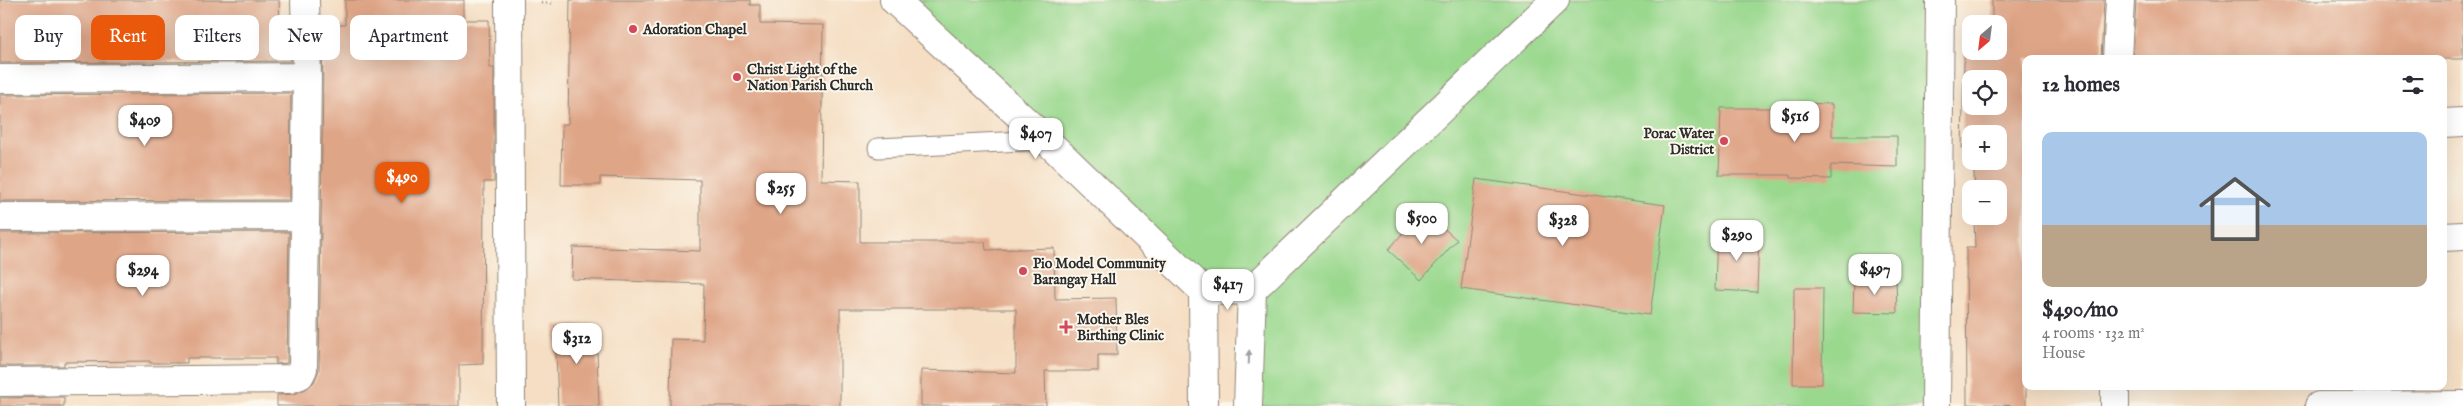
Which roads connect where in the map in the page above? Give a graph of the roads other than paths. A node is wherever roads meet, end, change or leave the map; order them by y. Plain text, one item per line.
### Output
1 (305, 0) edge
2 (509, 0) edge
3 (894, 0) edge
4 (1555, 0) edge
5 (1940, 0) edge
6 (2120, 0) edge
7 (2117, 55) edge
8 (307, 77) junction
9 (0, 79) edge
10 (2463, 122) edge
11 (2447, 123) edge
12 (1046, 140) junction
13 (878, 148) dead end
14 (304, 216) junction
15 (0, 217) edge
16 (2463, 236) edge
17 (2447, 237) edge
18 (1252, 290) junction
19 (1203, 291) junction
20 (0, 382) edge
21 (2115, 390) edge
22 (2463, 405) edge
23 (511, 406) edge
24 (1204, 406) edge
25 (1248, 406) edge
26 (1936, 406) edge
27 (2115, 406) edge
28 (2319, 406) edge

1 - 8 street
2 - 23 street
3 - 12 street
4 - 18 street
5 - 26 street
6 - 7 street
8 - 9 street
8 - 14 street
10 - 11 street
12 - 13 lane
12 - 19 street
14 - 15 street
14 - 20 street
16 - 17 street
18 - 19 street
25 -> 18 street
19 - 24 street
21 - 27 street
22 - 28 street

